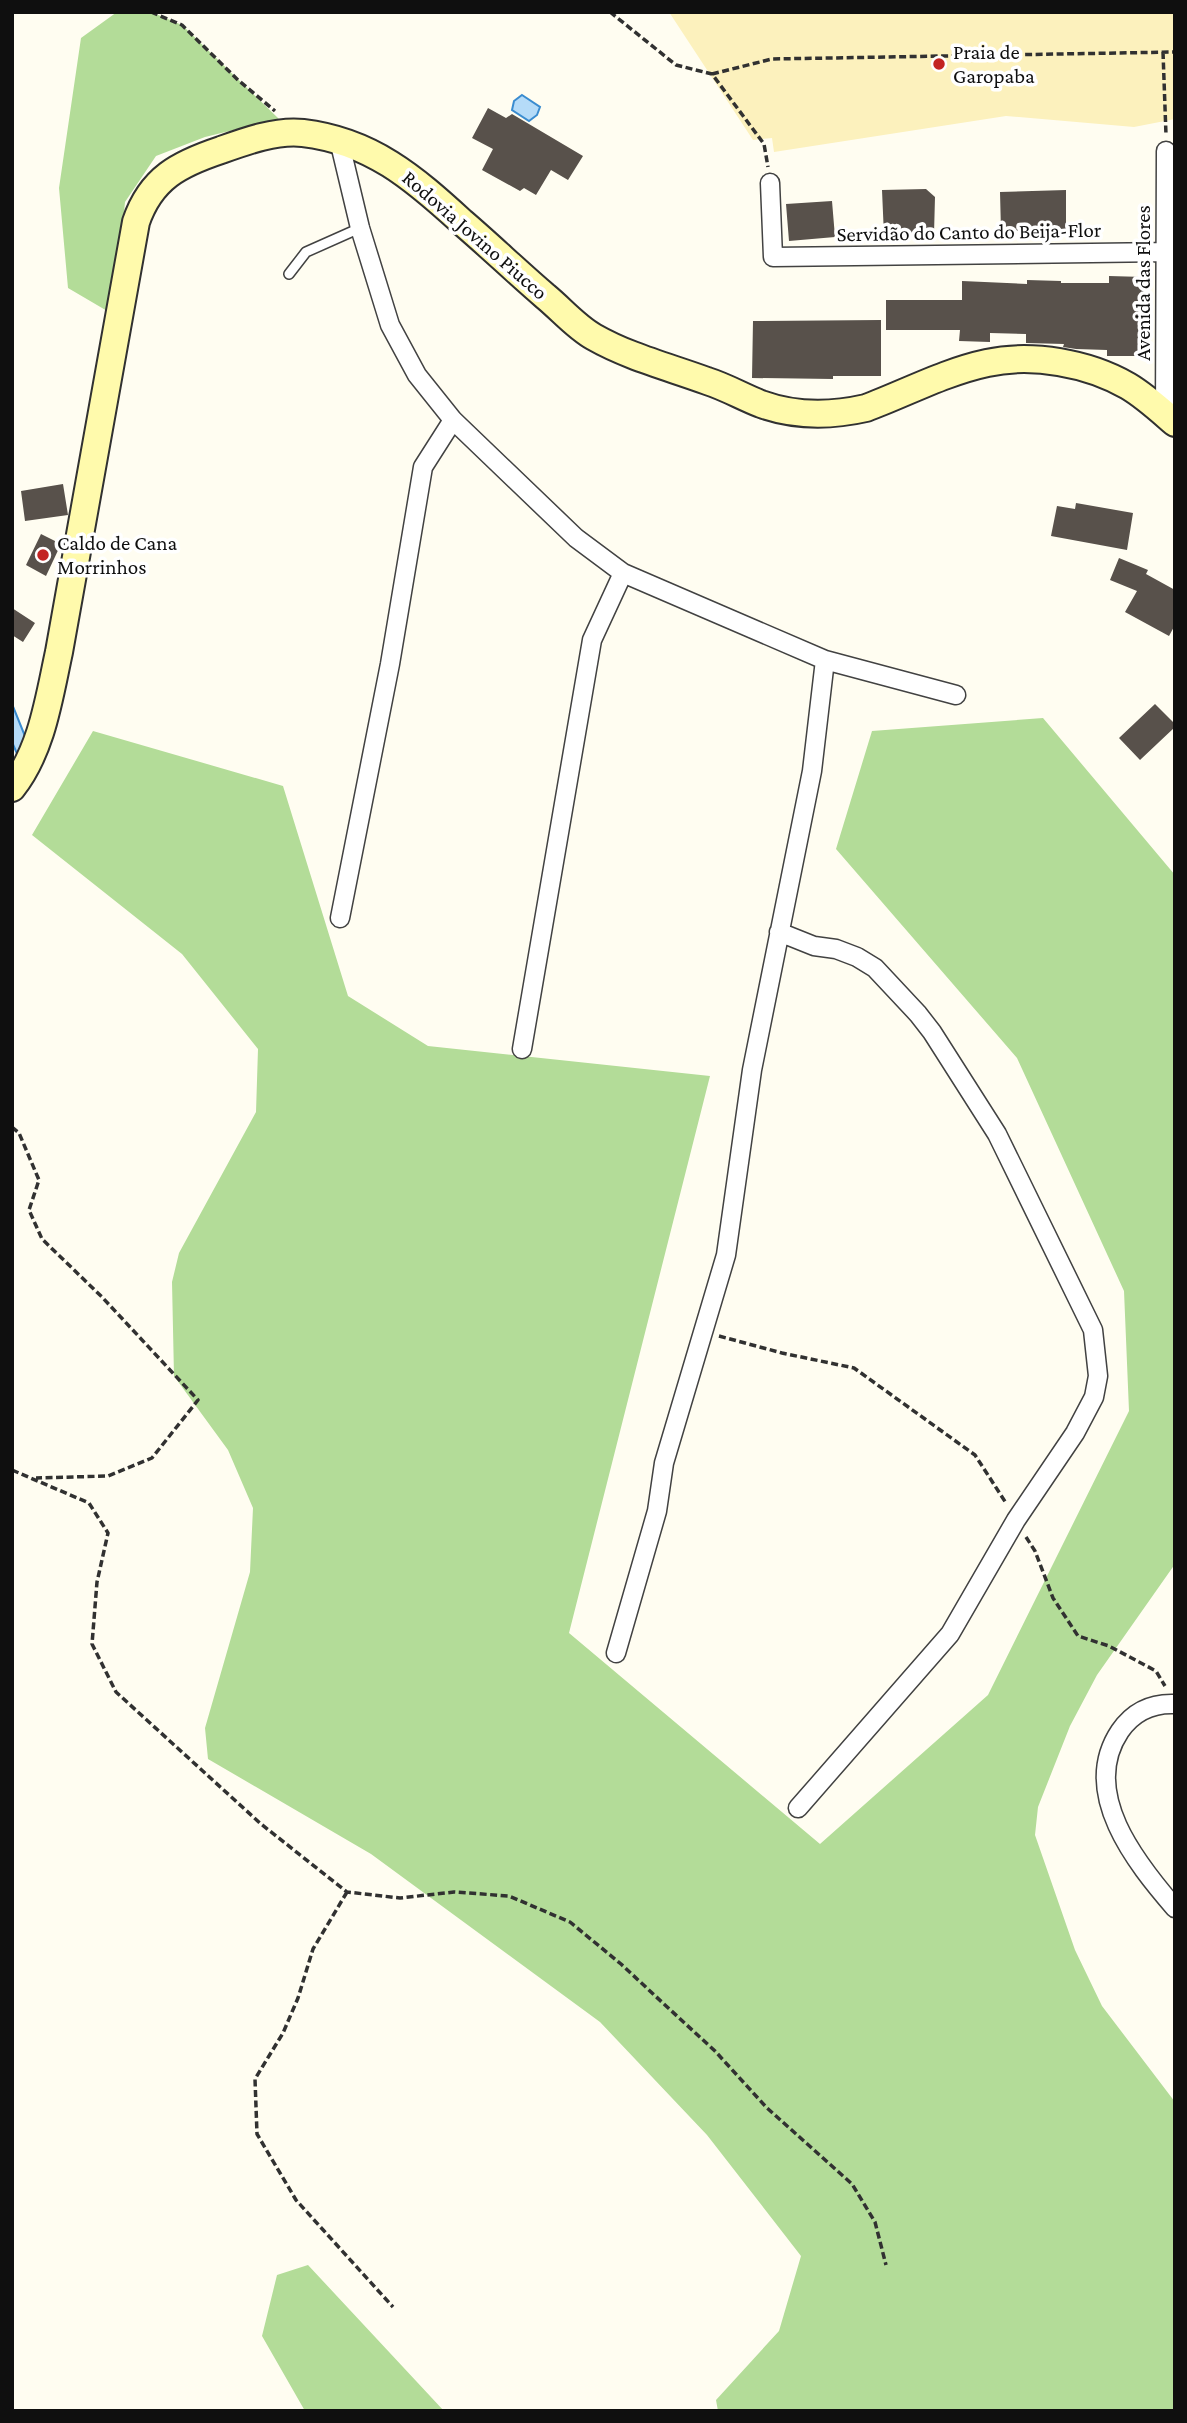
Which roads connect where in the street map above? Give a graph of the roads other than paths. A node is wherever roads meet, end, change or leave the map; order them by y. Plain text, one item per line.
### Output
1 (340, 140) junction
2 (1170, 151) edge
3 (770, 183) road end
4 (360, 228) junction
5 (1166, 251) junction
6 (289, 274) dead end
7 (1170, 339) edge
8 (1170, 419) edge
9 (453, 420) junction
10 (623, 573) junction
11 (825, 660) junction
12 (956, 695) dead end
13 (12, 788) edge
14 (340, 918) dead end
15 (779, 932) junction
16 (522, 1049) dead end
17 (616, 1653) dead end
18 (1172, 1698) edge
19 (798, 1808) dead end
20 (1175, 1908) edge

1 - 4 street
1 - 8 main road, Rodovia Jovino Piucco
1 - 13 main road, Rodovia Jovino Piucco
2 - 5 street, Avenida das Flores
3 - 5 street, Servidão do Canto do Beija-Flor
4 - 6 lane
4 - 9 street
5 - 7 street, Avenida das Flores
7 - 8 street, Avenida das Flores
9 - 10 street
9 - 14 street
10 - 11 street
10 - 16 street
11 - 12 street
11 - 15 street
15 - 17 street
15 - 19 street
18 - 20 street

